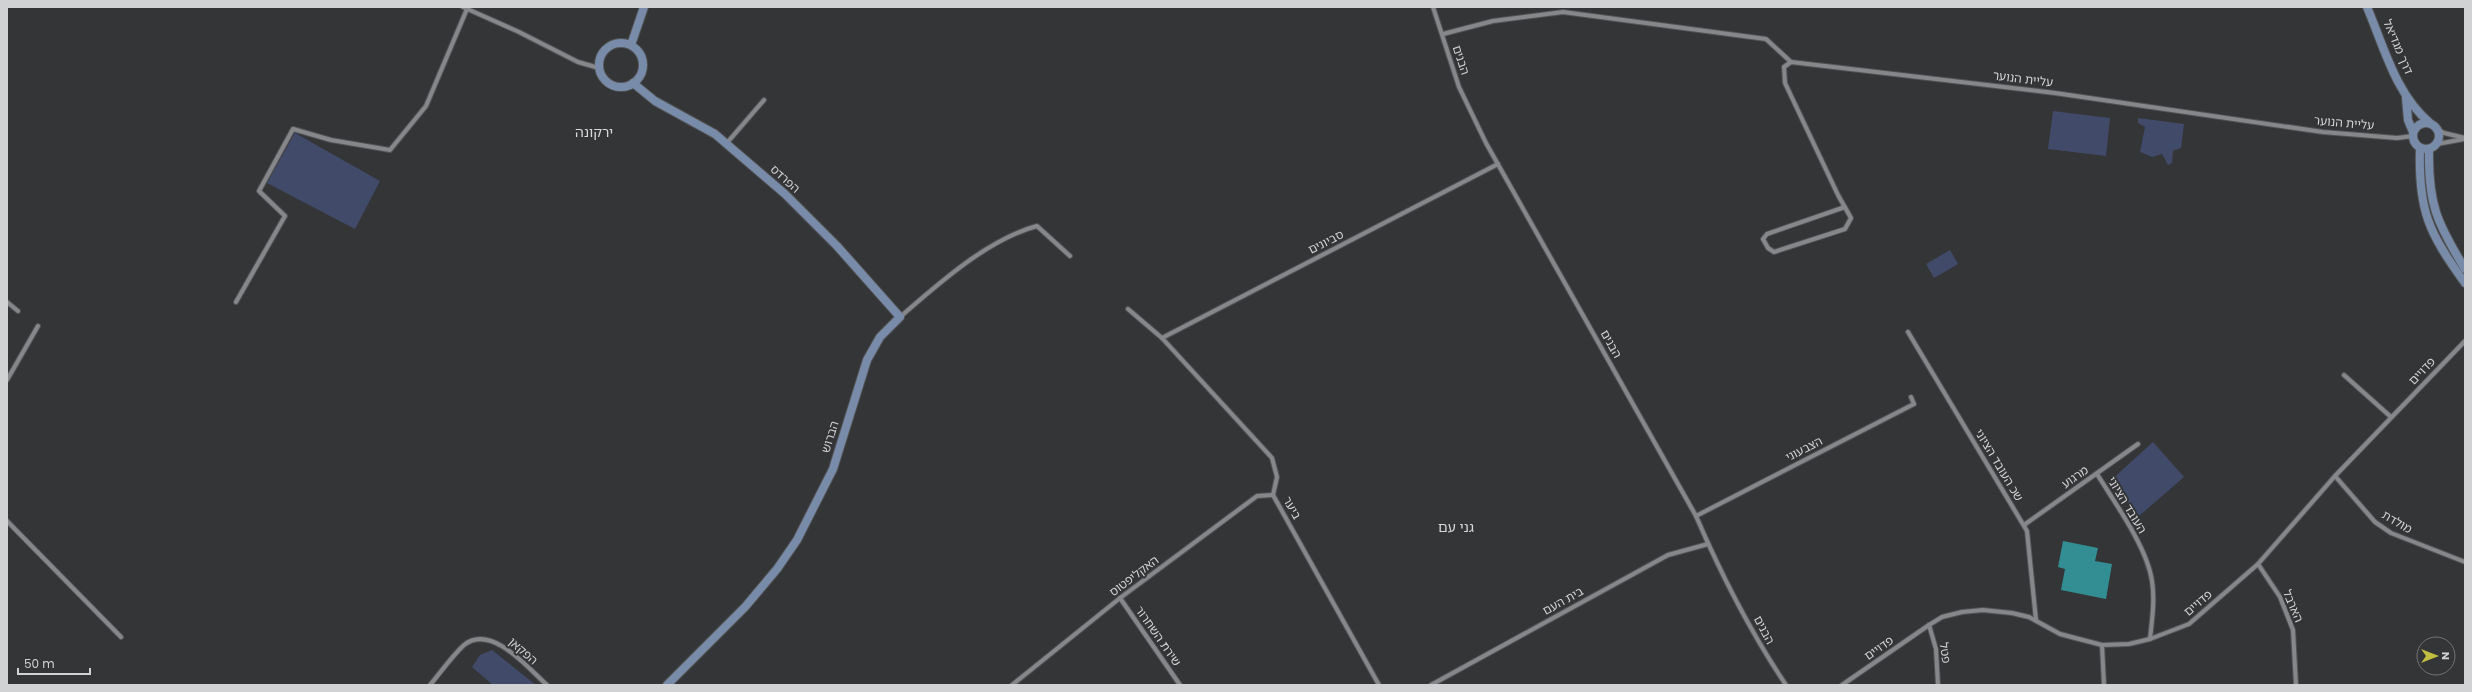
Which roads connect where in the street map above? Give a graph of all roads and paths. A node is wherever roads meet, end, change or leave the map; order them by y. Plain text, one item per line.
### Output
1 (644, 7) edge
2 (1433, 7) edge
3 (2367, 7) edge
4 (465, 8) edge
5 (1443, 34) junction
6 (631, 45) junction
7 (1792, 62) junction
8 (599, 68) junction
9 (634, 83) junction
10 (2406, 97) junction
11 (764, 100) dead end
12 (2430, 123) junction
13 (2437, 128) junction
14 (2413, 134) junction
15 (2465, 139) edge
16 (726, 144) junction
17 (2437, 144) junction
18 (2420, 148) junction
19 (2429, 150) junction
20 (1498, 164) junction
21 (1845, 207) junction
22 (1070, 256) dead end
23 (2465, 268) edge
24 (2465, 283) edge
25 (7, 302) edge
26 (236, 302) dead end
27 (1128, 309) dead end
28 (18, 311) dead end
29 (900, 317) junction
30 (38, 326) dead end
31 (1908, 332) dead end
32 (1162, 338) junction
33 (2465, 341) edge
34 (2344, 375) dead end
35 (7, 380) edge
36 (1911, 398) dead end
37 (2391, 417) junction
38 (2138, 444) dead end
39 (2097, 474) junction
40 (2335, 476) junction
41 (1274, 495) junction
42 (1696, 516) junction
43 (7, 521) edge
44 (2024, 525) junction
45 (1708, 544) junction
46 (2465, 562) edge
47 (2258, 564) junction
48 (1120, 598) junction
49 (2036, 620) junction
50 (1929, 624) junction
51 (121, 637) dead end
52 (2150, 639) junction
53 (2102, 645) junction
54 (433, 684) edge
55 (547, 685) edge
56 (667, 685) edge
57 (1012, 685) edge
58 (1180, 685) edge
59 (1379, 685) edge
60 (1431, 685) edge
61 (1786, 685) edge
62 (1842, 685) edge
63 (1938, 685) edge
64 (2104, 685) edge
65 (2296, 685) edge

1 - 6 street
2 - 5 street, הבנים
3 - 10 street, דרך מגדיאל
4 - 8 street
4 - 26 street
5 - 7 street
5 - 20 street, הבנים
6 - 8 street
6 - 9 street
7 - 14 street, עליית הנוער
7 - 21 street
8 - 9 street
9 - 16 street, הפרדס
10 - 12 street, דרך מגדיאל
10 - 14 street, דרך מגדיאל
11 - 16 street
12 - 13 street
12 - 14 street
13 - 15 street
13 - 17 street
14 - 18 street
15 - 17 street
16 - 29 street, הפרדס
17 - 19 street
18 - 19 street
18 - 24 street
19 - 23 street
20 - 32 street, סביונים
20 - 42 street, הבנים
21 - 21 street
22 - 29 street, הברוש
25 - 28 street
27 - 32 street, ביער
29 - 56 street, הברוש
30 - 35 street
31 - 44 street, שכ העובד הציוני
32 - 41 street, ביער
33 - 37 street, פדויים
34 - 37 street
36 - 42 street, הצבעוני
37 - 40 street, פדויים
38 - 39 street, מרגוע
39 - 44 street, מרגוע
39 - 52 street, העובד הציוני
40 - 46 street, מולדת
40 - 47 street, פדויים
41 - 48 street, האקליפטוס
41 - 59 street, ביער
42 - 45 street, הבנים
43 - 51 street
44 - 49 street, שכ העובד הציוני
45 - 60 street, בית העם
45 - 61 street, הבנים
47 - 52 street, פדויים
47 - 65 street, הארבל
48 - 57 street, האקליפטוס
48 - 58 street, שירת השחרור
49 - 50 street, פדויים
49 - 53 street, פדויים
50 - 62 street, פדויים
50 - 63 street, פטל
52 - 53 street, פדויים
53 - 64 street
54 - 55 street, הפקאן

